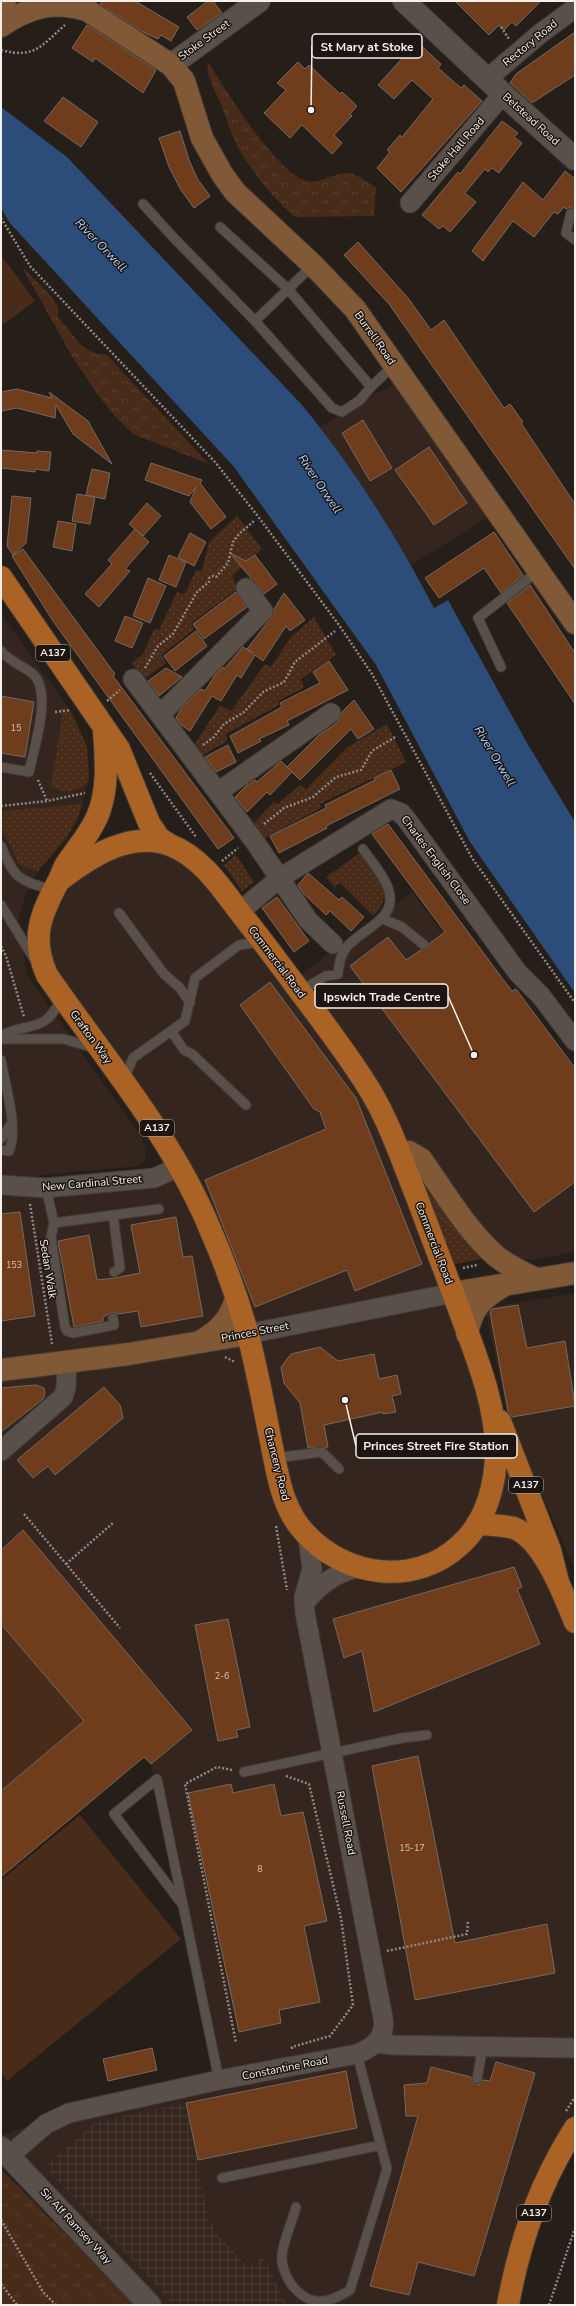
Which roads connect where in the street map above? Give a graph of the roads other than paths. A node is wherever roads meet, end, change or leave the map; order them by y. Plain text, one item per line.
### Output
1 (5, 1) edge
2 (259, 1) edge
3 (404, 1) edge
4 (1, 2) edge
5 (81, 6) edge
6 (575, 8) edge
7 (1, 26) edge
8 (171, 65) junction
9 (487, 79) junction
10 (502, 94) junction
11 (575, 159) edge
12 (410, 203) dead end
13 (143, 204) dead end
14 (571, 213) dead end
15 (220, 227) dead end
16 (575, 240) edge
17 (314, 265) junction
18 (288, 289) junction
19 (255, 321) junction
20 (394, 365) junction
21 (371, 387) junction
22 (538, 571) junction
23 (1, 577) edge
24 (246, 588) dead end
25 (575, 623) edge
26 (1, 651) edge
27 (501, 667) dead end
28 (133, 679) road end
29 (331, 713) dead end
30 (160, 715) junction
31 (104, 730) junction
32 (1, 767) edge
33 (218, 792) junction
34 (170, 845) junction
35 (1, 846) edge
36 (363, 849) dead end
37 (4, 862) edge
38 (280, 878) junction
39 (56, 885) junction
40 (1, 905) edge
41 (239, 912) junction
42 (119, 913) dead end
43 (383, 919) junction
44 (264, 942) junction
45 (333, 944) dead end
46 (424, 945) dead end
47 (46, 975) junction
48 (300, 991) junction
49 (62, 997) junction
50 (190, 1003) junction
51 (171, 1031) junction
52 (1, 1037) edge
53 (575, 1041) edge
54 (102, 1052) junction
55 (1, 1060) edge
56 (124, 1082) junction
57 (246, 1104) dead end
58 (11, 1124) junction
59 (1, 1139) edge
60 (1, 1150) edge
61 (399, 1150) junction
62 (181, 1166) junction
63 (1, 1185) edge
64 (46, 1188) junction
65 (159, 1209) dead end
66 (113, 1215) junction
67 (54, 1223) junction
68 (117, 1270) dead end
69 (575, 1273) edge
70 (536, 1279) junction
71 (508, 1283) junction
72 (453, 1292) junction
73 (236, 1299) junction
74 (113, 1318) dead end
75 (248, 1334) junction
76 (467, 1334) junction
77 (198, 1343) junction
78 (67, 1362) junction
79 (1, 1370) edge
80 (487, 1391) junction
81 (1, 1451) edge
82 (274, 1458) junction
83 (339, 1469) dead end
84 (477, 1524) junction
85 (308, 1537) junction
86 (359, 1568) junction
87 (558, 1582) junction
88 (296, 1599) junction
89 (575, 1620) edge
90 (427, 1735) dead end
91 (333, 1752) junction
92 (244, 1772) road end
93 (182, 1904) junction
94 (378, 2043) junction
95 (483, 2046) junction
96 (575, 2048) edge
97 (357, 2054) junction
98 (477, 2079) dead end
99 (219, 2080) junction
100 (575, 2128) edge
101 (381, 2145) junction
102 (5, 2152) edge
103 (222, 2178) dead end
104 (296, 2207) dead end
105 (150, 2305) edge
106 (508, 2305) edge

1 - 4 main road
2 - 8 street, Stoke Street
3 - 9 street
5 - 7 main road, Stoke Street
5 - 8 main road, Stoke Street
6 - 9 street, Rectory Road
8 - 17 main road, Burrell Road
9 - 10 street, Belstead Road
10 - 11 street, Belstead Road
10 - 12 street, Stoke Hall Road
13 - 19 lane
14 - 16 lane
15 - 18 lane
17 - 18 lane
17 - 20 main road, Burrell Road
18 - 19 lane
18 - 21 lane
19 - 21 lane
20 - 21 lane
20 - 22 main road, Burrell Road
22 - 25 main road, Burrell Road
22 - 27 lane
23 - 31 main road, Grafton Way / A137
24 - 30 street
26 - 32 lane
28 - 30 street
29 - 33 street
30 - 33 street
31 - 34 main road, Grafton Way / A137
31 - 39 main road, Grafton Way / A137
33 - 38 street
34 - 39 main road, Commercial Road / A137
34 - 41 main road, Commercial Road / A137
35 - 37 lane
36 - 43 lane
37 - 39 lane
38 - 41 street, Charles English Close
38 - 45 street
38 - 53 street, Charles English Close
39 - 47 main road, Grafton Way / A137
40 - 47 lane
41 - 44 main road, Commercial Road / A137
42 - 50 lane
43 - 46 lane
43 - 48 lane
44 - 48 main road, Commercial Road / A137
44 - 50 lane
47 - 49 main road, Grafton Way / A137
48 - 61 main road, Commercial Road / A137
49 - 52 lane
49 - 54 main road, Grafton Way / A137
50 - 51 lane
51 - 56 lane
51 - 57 lane
52 - 54 lane
54 - 56 main road, Grafton Way / A137
55 - 58 lane
56 - 62 main road, Grafton Way / A137
58 - 59 lane
58 - 60 lane
61 - 70 main road
61 - 72 main road, Commercial Road / A137
62 - 64 street, New Cardinal Street
62 - 73 main road, Grafton Way / A137
63 - 64 street, New Cardinal Street
64 - 67 lane
65 - 66 lane
66 - 67 lane
66 - 68 lane
67 - 74 lane
69 - 70 main road, Princes Street
70 - 71 main road, Princes Street
71 - 72 main road, Princes Street
71 - 76 main road, Princes Street
72 - 75 street, Princes Street
72 - 76 main road, Chancery Road / A137
73 - 75 main road, Grafton Way / A137
73 - 77 main road
75 - 77 main road, Princes Street
75 - 82 main road, Chancery Road / A137
76 - 80 main road, Chancery Road / A137
77 - 78 main road, Princes Street
78 - 79 main road, Princes Street
78 - 81 street
80 - 84 main road, Chancery Road / A137
80 - 87 main road, A137
82 - 83 lane
82 - 85 main road, Chancery Road / A137
84 - 86 main road, Chancery Road / A137
84 - 87 main road, A137
85 - 86 main road, Chancery Road / A137
85 - 88 street, Russell Road
86 - 88 street
87 - 89 main road, A137
88 - 91 street, Russell Road
90 - 91 lane
91 - 92 lane
91 - 94 street, Russell Road
93 - 93 lane
93 - 99 lane
94 - 95 street
94 - 97 street, Constantine Road
95 - 96 street
95 - 98 lane
97 - 99 street, Constantine Road
97 - 101 lane
99 - 102 street, Constantine Road
100 - 106 main road, A137
101 - 103 lane
101 - 104 lane
102 - 105 street, Sir Alf Ramsey Way

